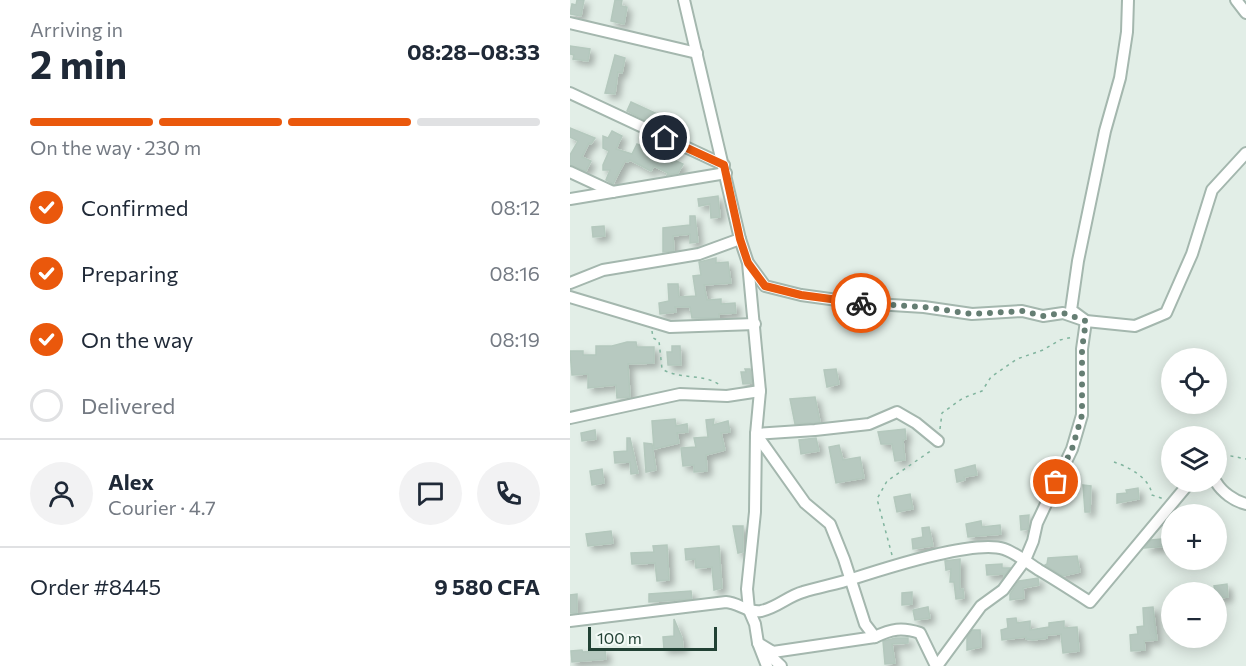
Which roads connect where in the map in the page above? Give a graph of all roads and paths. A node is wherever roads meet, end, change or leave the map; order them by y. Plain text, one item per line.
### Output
1 (684, 0) edge
2 (1128, 0) edge
3 (1236, 0) edge
4 (1246, 12) edge
5 (570, 23) edge
6 (697, 53) junction
7 (570, 93) edge
8 (1246, 153) edge
9 (725, 169) junction
10 (570, 172) edge
11 (613, 192) junction
12 (570, 199) edge
13 (740, 239) junction
14 (748, 263) junction
15 (570, 283) edge
16 (570, 297) edge
17 (1086, 321) junction
18 (647, 322) junction
19 (755, 324) junction
20 (760, 391) junction
21 (727, 396) junction
22 (570, 418) edge
23 (756, 434) junction
24 (938, 441) junction
25 (1227, 455) edge
26 (1246, 459) edge
27 (1114, 462) dead end
28 (1182, 492) edge
29 (1225, 492) edge
30 (1170, 499) dead end
31 (1246, 504) edge
32 (1025, 560) junction
33 (895, 564) junction
34 (850, 579) junction
35 (749, 610) junction
36 (570, 621) edge
37 (874, 637) junction
38 (758, 643) junction
39 (768, 666) edge
40 (781, 666) edge
41 (936, 666) edge

1 - 6 street
2 - 17 street
3 - 4 street
5 - 6 street
6 - 9 street
7 - 9 street
8 - 17 street
9 - 11 street
9 - 13 street
10 - 11 street
11 - 12 street
13 - 14 street
13 - 15 street
14 - 17 street
14 - 19 street
16 - 18 street
17 - 24 path
17 - 32 street
18 - 19 street
18 - 21 path
19 - 20 street
20 - 21 street
20 - 23 street
21 - 22 street
23 - 24 street
23 - 34 street
23 - 35 street
24 - 33 path
25 - 26 path
27 - 30 path
28 - 32 street
29 - 31 street
32 - 33 street
32 - 41 street
33 - 34 street
34 - 35 street
34 - 37 street
35 - 36 street
35 - 38 street
37 - 38 street
37 - 41 street
38 - 39 street
38 - 40 street

